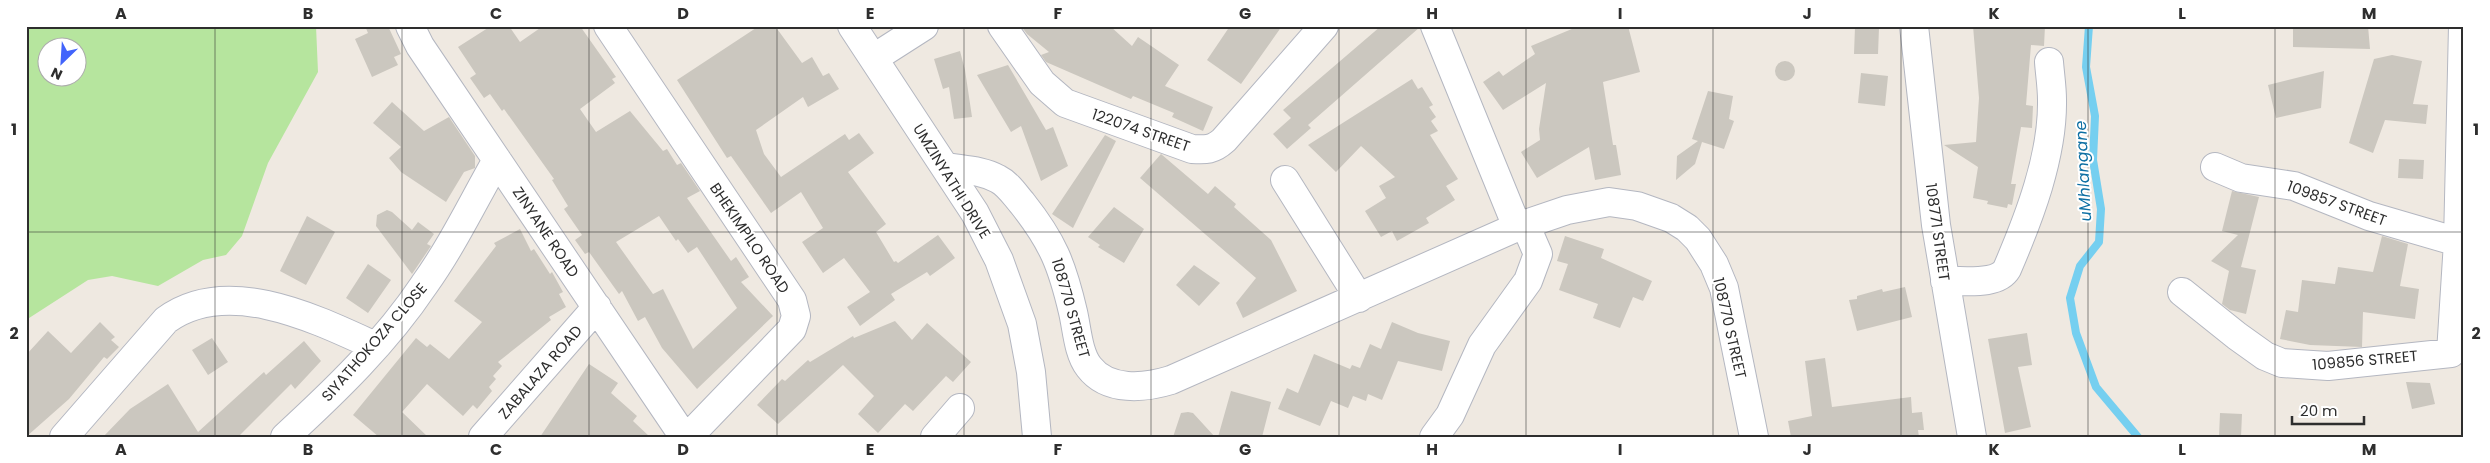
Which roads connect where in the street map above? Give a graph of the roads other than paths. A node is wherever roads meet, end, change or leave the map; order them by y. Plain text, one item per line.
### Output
1 (410, 26) edge
2 (608, 26) edge
3 (852, 26) edge
4 (924, 26) edge
5 (1002, 26) edge
6 (1324, 26) edge
7 (1435, 26) edge
8 (1914, 26) edge
9 (2463, 26) edge
10 (874, 58) junction
11 (2050, 62) dead end
12 (2463, 89) edge
13 (497, 160) junction
14 (946, 167) junction
15 (2215, 167) dead end
16 (1285, 180) dead end
17 (1521, 225) junction
18 (2458, 242) junction
19 (1945, 281) junction
20 (2182, 292) dead end
21 (1359, 298) junction
22 (597, 307) junction
23 (2458, 323) edge
24 (375, 346) junction
25 (960, 408) dead end
26 (64, 437) edge
27 (285, 437) edge
28 (483, 437) edge
29 (686, 437) edge
30 (935, 437) edge
31 (1037, 437) edge
32 (1434, 437) edge
33 (1754, 437) edge
34 (1972, 437) edge

1 - 13 street, ZINYANE ROAD
2 - 29 street, BHEKIMPILO ROAD
3 - 10 street, UMZINYATHI DRIVE
4 - 10 street
5 - 6 street, 122074 STREET
7 - 17 street
8 - 19 street, 108771 STREET
9 - 12 street
10 - 14 street, UMZINYATHI DRIVE
11 - 19 street
12 - 18 street
13 - 22 street, ZINYANE ROAD
13 - 24 street, SIYATHOKOZA CLOSE
14 - 21 street, 108770 STREET
14 - 31 street, UMZINYATHI DRIVE
15 - 18 street, 109857 STREET
16 - 21 street
17 - 21 street, 108770 STREET
17 - 32 street
17 - 33 street, 108770 STREET
18 - 23 street
19 - 34 street, 108771 STREET
20 - 23 street, 109856 STREET
22 - 28 street, ZABALAZA ROAD
22 - 29 street, ZINYANE ROAD
24 - 26 street
24 - 27 street, SIYATHOKOZA CLOSE
25 - 30 street

